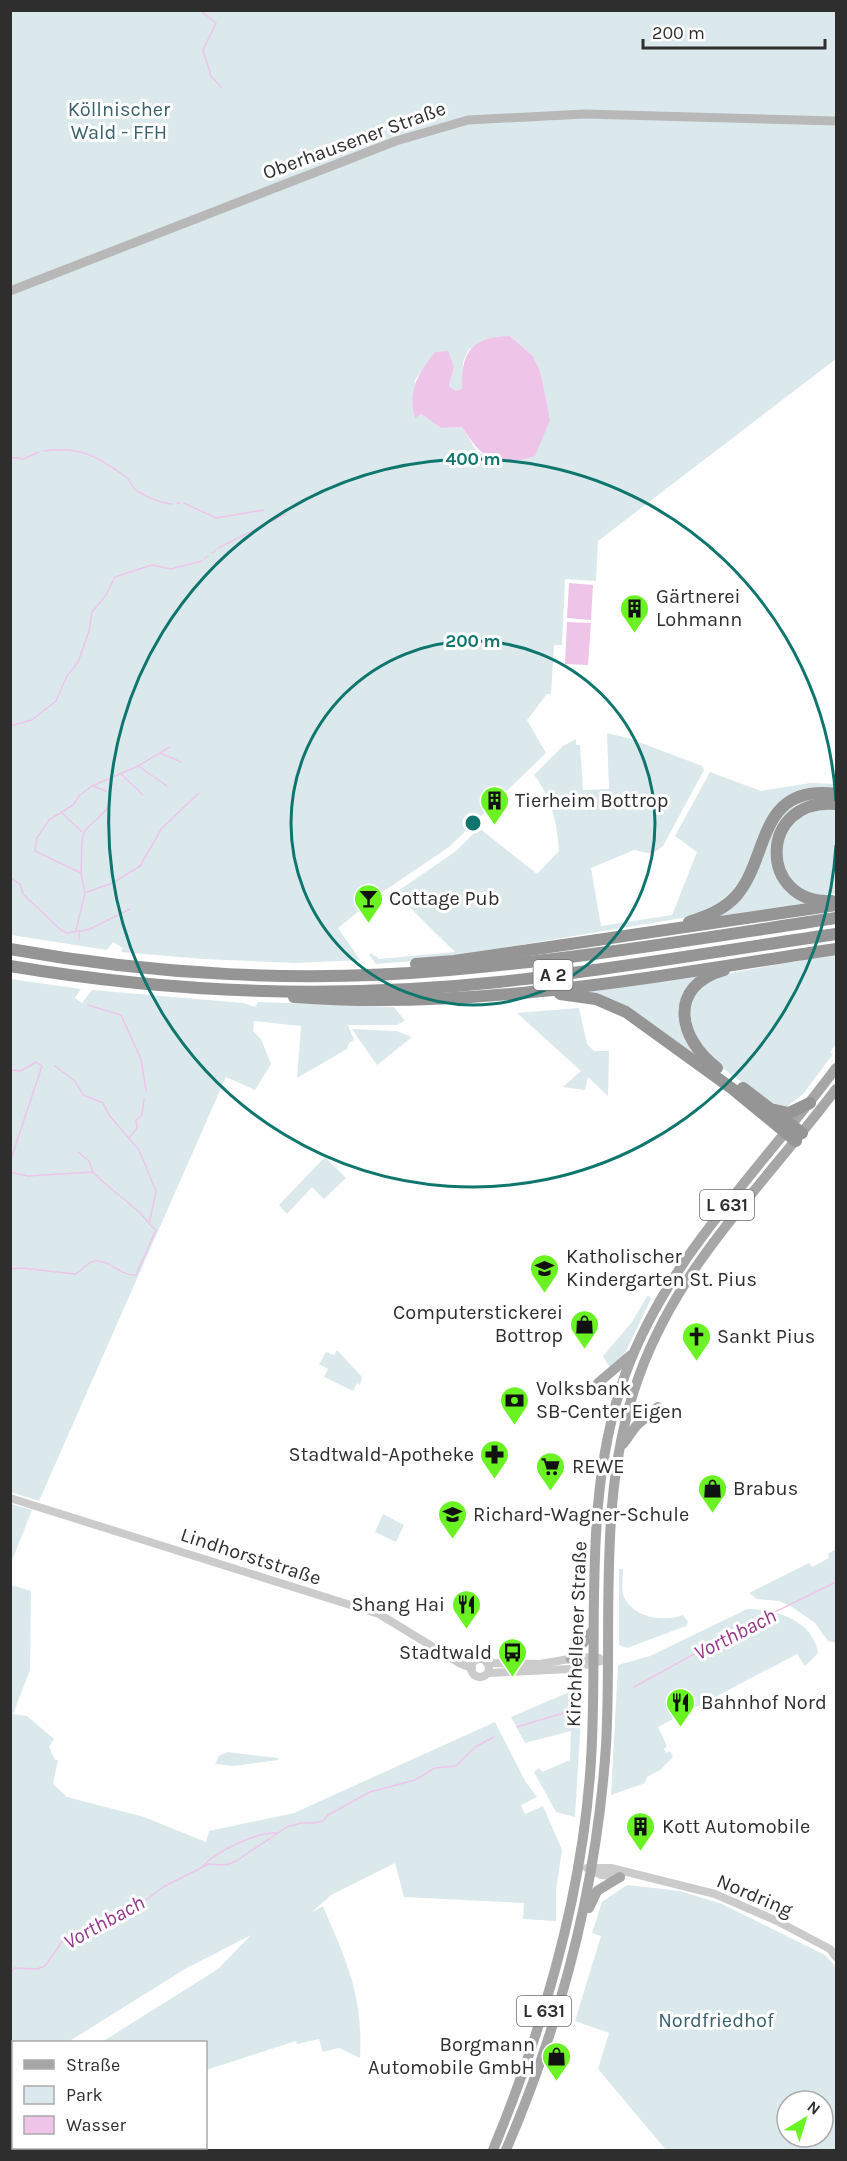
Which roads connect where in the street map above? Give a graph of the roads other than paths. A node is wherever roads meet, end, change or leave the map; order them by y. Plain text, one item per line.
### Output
1 (837, 121) edge
2 (10, 291) edge
3 (837, 794) edge
4 (837, 804) edge
5 (837, 903) edge
6 (837, 918) edge
7 (635, 933) junction
8 (837, 934) edge
9 (10, 949) edge
10 (837, 949) edge
11 (769, 959) junction
12 (10, 966) edge
13 (334, 975) junction
14 (267, 990) junction
15 (541, 992) junction
16 (837, 1068) edge
17 (837, 1089) edge
18 (810, 1103) junction
19 (772, 1109) junction
20 (794, 1133) junction
21 (633, 1353) junction
22 (598, 1383) dead end
23 (658, 1407) dead end
24 (619, 1450) junction
25 (10, 1498) edge
26 (593, 1630) junction
27 (571, 1659) junction
28 (609, 1659) junction
29 (593, 1661) junction
30 (487, 1663) junction
31 (472, 1668) junction
32 (488, 1673) junction
33 (577, 1866) junction
34 (591, 1869) junction
35 (620, 1877) junction
36 (653, 1878) junction
37 (581, 1920) junction
38 (837, 1957) edge
39 (493, 2151) edge
40 (506, 2151) edge

1 - 2 main road, Oberhausener Straße
3 - 7 highway
4 - 5 highway
5 - 7 highway
6 - 13 highway, A 2
7 - 13 highway
8 - 14 highway, A 2
9 - 13 highway, A 2
10 - 11 highway
11 - 15 highway
11 - 19 highway
12 - 14 highway, A 2
14 - 15 highway
15 - 20 highway
16 - 18 main road, Kirchhellener Straße / L 631
17 - 20 main road, Kirchhellener Straße / L 631
18 - 19 highway
18 - 20 main road, Kirchhellener Straße / L 631
19 - 20 highway
20 - 21 main road, Kirchhellener Straße / L 631
20 - 24 main road, Kirchhellener Straße / L 631
21 - 22 main road
21 - 26 main road, Kirchhellener Straße / L 631
23 - 24 main road
24 - 28 main road, Kirchhellener Straße / L 631
25 - 31 street, Lindhorststraße
26 - 27 main road
26 - 29 main road, Kirchhellener Straße / L 631
27 - 29 street
27 - 30 street
28 - 29 street
28 - 34 main road, Kirchhellener Straße / L 631
29 - 32 street
29 - 33 main road, Kirchhellener Straße / L 631
30 - 31 street
30 - 32 street
31 - 32 street
33 - 34 street, Nordring
33 - 39 main road, Kirchhellener Straße / L 631
34 - 35 street, Nordring
34 - 36 street, Nordring
34 - 37 main road, Kirchhellener Straße / L 631
35 - 36 street, Nordring
35 - 37 main road
36 - 38 street, Nordring
37 - 40 main road, Kirchhellener Straße / L 631

